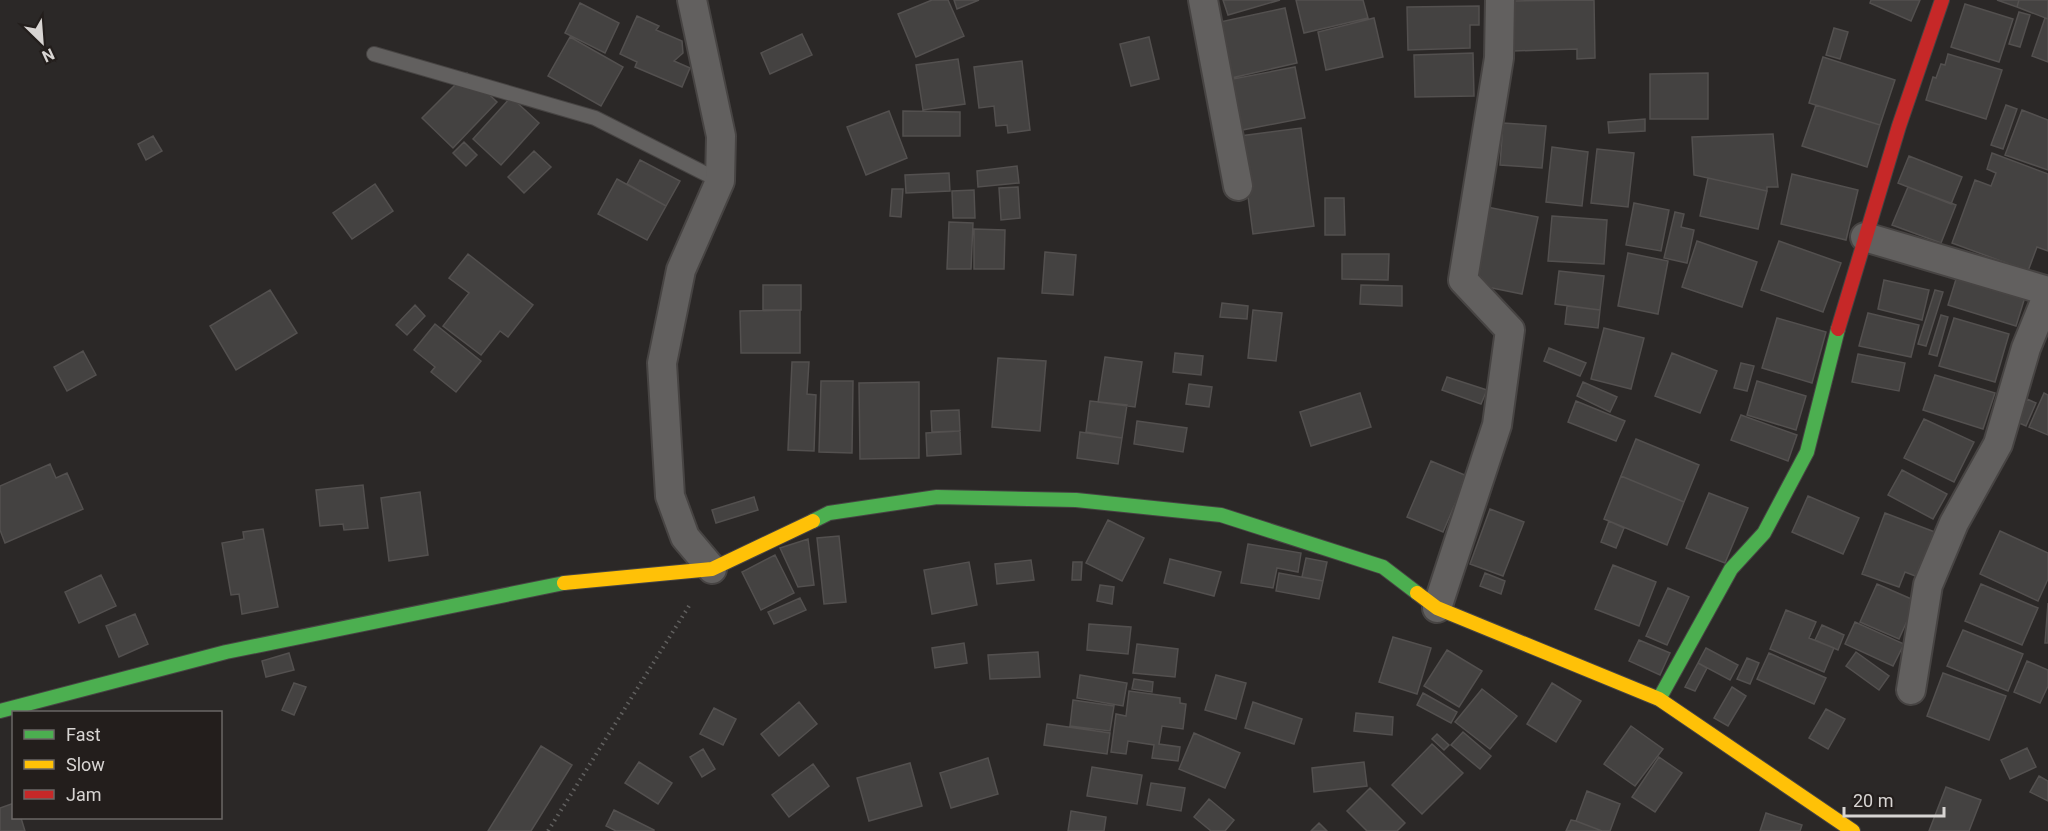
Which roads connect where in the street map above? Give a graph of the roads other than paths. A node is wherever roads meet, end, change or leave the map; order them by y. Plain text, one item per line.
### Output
1 (692, 0) edge
2 (1203, 0) edge
3 (1500, 0) edge
4 (1942, 0) edge
5 (374, 54) dead end
6 (720, 181) junction
7 (1238, 186) dead end
8 (1866, 237) junction
9 (2048, 293) edge
10 (712, 569) junction
11 (1437, 608) junction
12 (1911, 690) dead end
13 (1659, 699) junction
14 (0, 711) edge
15 (1837, 827) edge

1 - 6 street
2 - 7 street
3 - 11 street
4 - 8 street
5 - 6 lane
6 - 10 street
8 - 9 street
8 - 13 street
9 - 12 street
10 - 11 street
10 - 14 street
11 - 13 street
13 - 15 street

